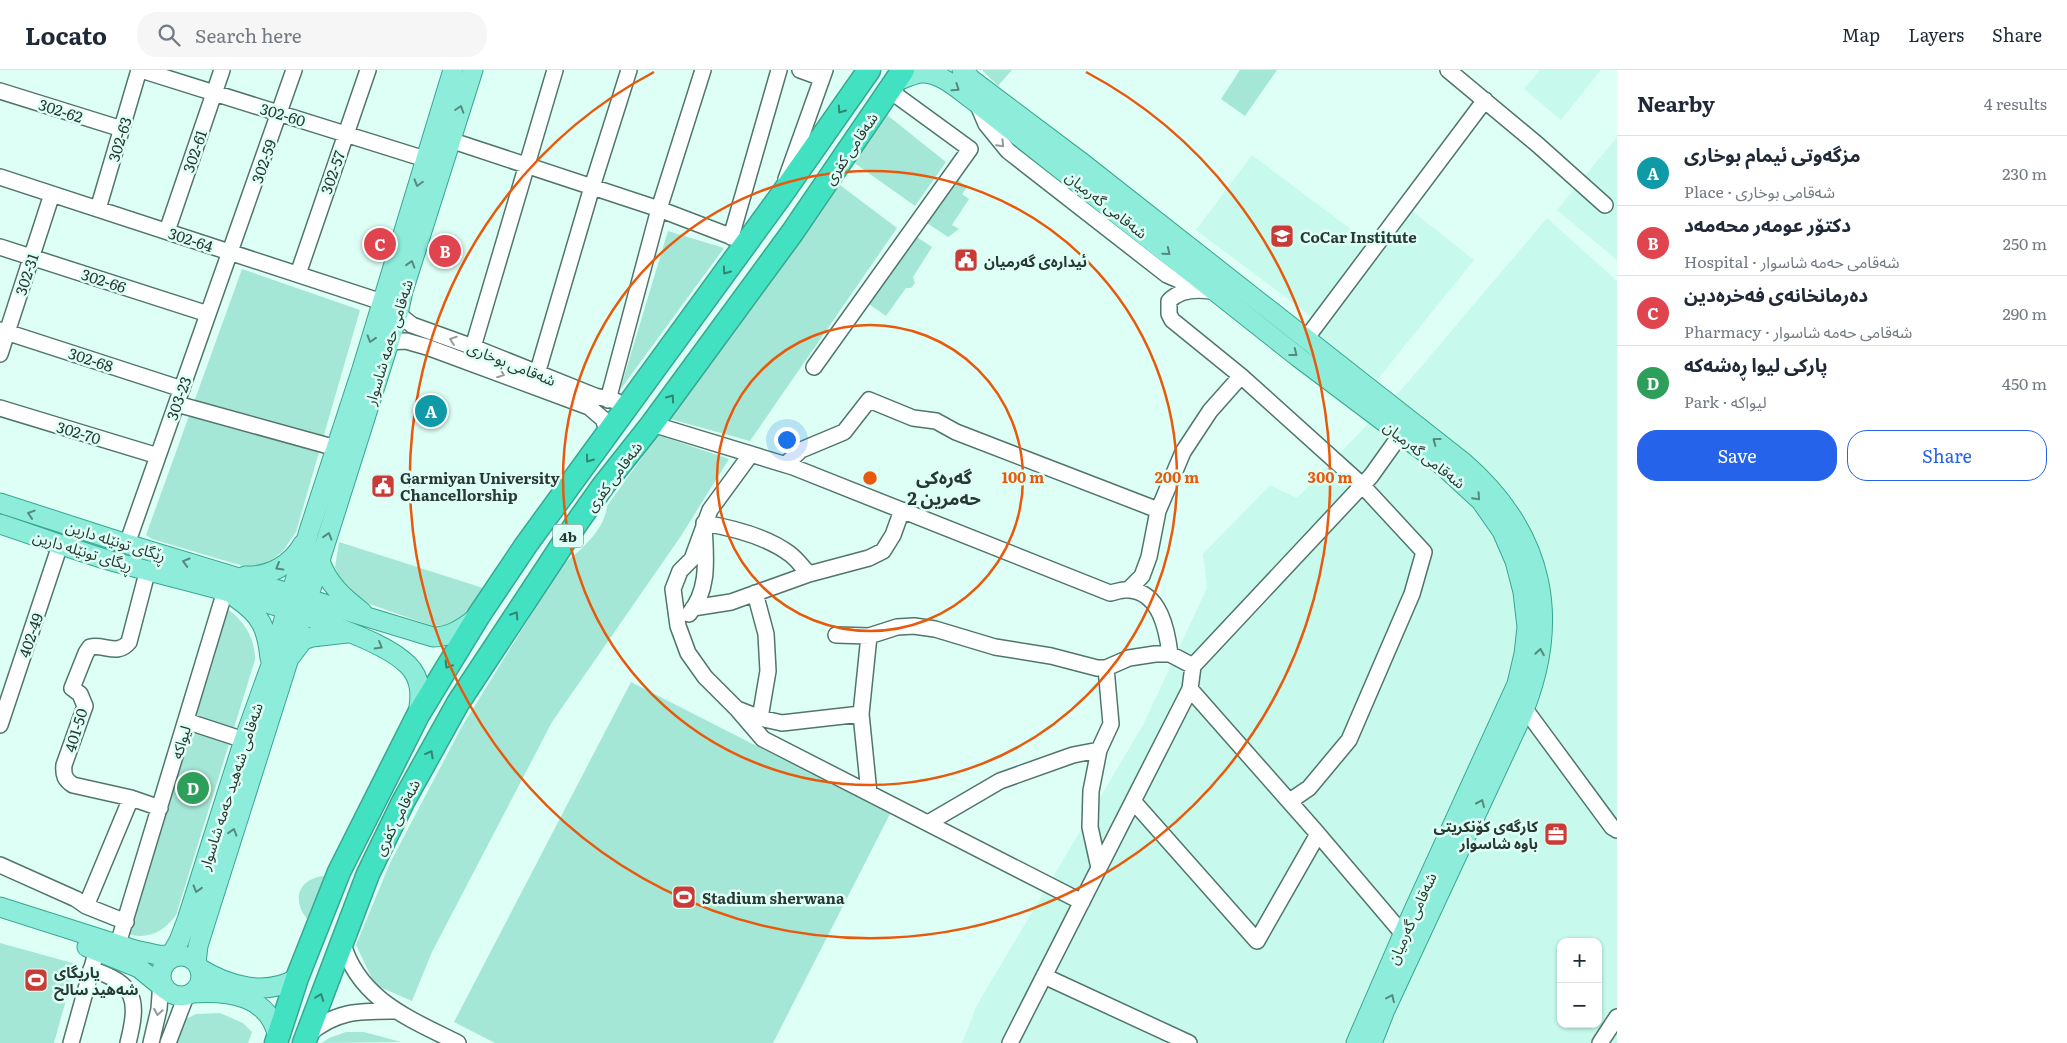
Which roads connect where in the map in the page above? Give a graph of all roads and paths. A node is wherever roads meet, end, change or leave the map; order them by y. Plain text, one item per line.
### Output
1 (140, 70) edge
2 (222, 70) edge
3 (294, 70) edge
4 (368, 70) edge
5 (453, 70) edge
6 (473, 70) edge
7 (555, 70) edge
8 (629, 70) edge
9 (703, 70) edge
10 (779, 70) edge
11 (800, 70) edge
12 (869, 70) edge
13 (962, 70) edge
14 (1448, 70) edge
15 (823, 74) edge
16 (893, 85) edge
17 (0, 91) edge
18 (214, 93) junction
19 (1484, 100) junction
20 (279, 113) junction
21 (122, 129) junction
22 (345, 134) junction
23 (450, 140) junction
24 (425, 159) junction
25 (526, 164) junction
26 (0, 176) edge
27 (592, 187) junction
28 (52, 194) junction
29 (780, 197) junction
30 (1605, 205) dead end
31 (98, 209) junction
32 (659, 209) junction
33 (167, 231) junction
34 (738, 241) junction
35 (0, 247) edge
36 (231, 252) junction
37 (32, 257) junction
38 (298, 274) junction
39 (1205, 287) junction
40 (390, 294) junction
41 (1178, 294) junction
42 (208, 314) junction
43 (398, 314) junction
44 (1273, 325) junction
45 (4, 331) edge
46 (433, 332) junction
47 (1305, 340) junction
48 (388, 342) junction
49 (473, 346) junction
50 (427, 347) junction
51 (0, 354) edge
52 (814, 366) dead end
53 (538, 374) junction
54 (1241, 376) junction
55 (182, 389) junction
56 (597, 401) junction
57 (630, 402) junction
58 (176, 404) junction
59 (0, 408) edge
60 (652, 424) junction
61 (608, 432) junction
62 (1400, 434) junction
63 (336, 448) junction
64 (752, 454) junction
65 (158, 456) junction
66 (786, 464) junction
67 (1362, 485) junction
68 (0, 504) edge
69 (902, 510) junction
70 (1158, 510) junction
71 (550, 512) junction
72 (0, 524) edge
73 (704, 524) junction
74 (574, 527) junction
75 (309, 532) junction
76 (60, 544) junction
77 (127, 544) junction
78 (320, 561) junction
79 (148, 569) junction
80 (809, 574) junction
81 (229, 583) junction
82 (1128, 590) junction
83 (755, 593) junction
84 (297, 604) junction
85 (693, 608) junction
86 (479, 615) junction
87 (369, 617) junction
88 (678, 626) junction
89 (352, 633) junction
90 (836, 635) dead end
91 (870, 636) junction
92 (1170, 654) junction
93 (279, 664) junction
94 (1193, 666) junction
95 (1106, 668) junction
96 (1190, 689) junction
97 (738, 709) junction
98 (1525, 709) junction
99 (861, 714) junction
100 (418, 715) junction
101 (760, 718) junction
102 (186, 720) junction
103 (0, 725) edge
104 (244, 740) junction
105 (1099, 750) junction
106 (869, 793) junction
107 (131, 798) junction
108 (1133, 801) junction
109 (1290, 801) junction
110 (160, 808) junction
111 (928, 823) junction
112 (1617, 830) edge
113 (1318, 834) junction
114 (0, 865) edge
115 (1099, 868) junction
116 (1082, 902) junction
117 (86, 906) junction
118 (1, 913) edge
119 (187, 920) junction
120 (126, 922) junction
121 (1403, 934) junction
122 (342, 940) junction
123 (118, 944) junction
124 (97, 949) junction
125 (142, 952) junction
126 (183, 960) junction
127 (91, 969) junction
128 (1044, 976) junction
129 (297, 978) junction
130 (162, 986) junction
131 (190, 994) junction
132 (396, 1011) junction
133 (1617, 1017) edge
134 (277, 1040) edge
135 (304, 1040) edge
136 (70, 1043) edge
137 (128, 1043) edge
138 (151, 1043) edge
139 (168, 1043) edge
140 (458, 1043) edge
141 (1010, 1043) edge
142 (1189, 1043) edge
143 (1356, 1043) edge
144 (1372, 1043) edge
145 (1600, 1043) edge

1 - 18 street, 302-60
1 - 21 street, 302-63
2 - 18 street, 302-61
3 - 20 street, 302-59
4 - 22 street, 302-57
5 - 24 main road, شەقامی حەمە شاسوار
23 -> 6 main road, شەقامی حەمە شاسوار
7 - 25 street
8 - 27 street
9 - 32 street
10 - 34 street
11 - 15 street
12 -> 29 highway, شەقامی کفری / 4b
13 - 44 main road, شەقامی گەرمیان
14 - 19 street
15 - 29 street
16 -> 39 main road, شەقامی گەرمیان
16 - 52 street
60 -> 16 highway, شەقامی کفری / 4b
17 - 21 street, 302-62
18 - 20 street, 302-60
18 - 33 street, 302-61
19 - 30 street
19 - 47 street
20 - 22 street, 302-60
20 - 36 street, 302-59
21 - 31 street, 302-63
22 - 24 street, 302-60
22 - 38 street, 302-57
23 - 25 street
40 -> 23 main road, شەقامی حەمە شاسوار
24 -> 40 main road, شەقامی حەمە شاسوار
25 - 27 street
25 - 49 street
26 - 28 street, 302-64
27 - 32 street
27 - 53 street
28 - 31 street, 302-64
28 - 37 street, 302-31
29 - 34 highway, شەقامی کفری / 4b
31 - 33 street, 302-64
32 - 34 street
32 - 56 street
33 - 36 street, 302-64
34 -> 57 highway, شەقامی کفری / 4b
35 - 37 street, 302-66
36 - 38 street, 302-64
36 - 42 street, 303-23
37 - 42 street, 302-66
37 - 45 street, 302-31
38 - 40 street, 302-64
39 - 41 street
39 - 41 street
39 - 44 main road, شەقامی گەرمیان
40 - 43 main road, شەقامی حەمە شاسوار
40 -> 63 main road, شەقامی حەمە شاسوار
41 - 54 street
42 - 55 street, 303-23
43 - 46 street, شەقامی بوخاری
43 - 48 main road, شەقامی حەمە شاسوار
44 - 47 main road, شەقامی گەرمیان
44 -> 62 main road, شەقامی گەرمیان
45 - 51 street, 302-31
45 - 55 street, 302-68
49 -> 46 street, شەقامی بوخاری
46 - 50 street
98 -> 47 main road, شەقامی گەرمیان
48 - 50 street, شەقامی بوخاری
78 -> 48 main road, شەقامی حەمە شاسوار
49 - 53 street, شەقامی بوخاری
50 -> 56 street, شەقامی بوخاری
53 - 56 street, شەقامی بوخاری
54 - 67 street
54 - 70 street
55 - 58 street, 303-23
56 - 57 street, شەقامی بوخاری
56 - 61 street, شەقامی بوخاری
57 - 61 highway, شەقامی کفری / 4b
58 - 63 street
58 - 65 street, 303-23
59 - 65 street, 302-70
60 - 64 street
60 - 74 highway, شەقامی کفری / 4b
61 -> 71 highway, شەقامی کفری / 4b
62 - 67 street
62 -> 121 main road, شەقامی گەرمیان
63 - 75 main road, شەقامی حەمە شاسوار
64 - 66 street
64 - 73 street
65 - 77 street, 303-23
66 - 69 street
66 - 70 street
67 - 94 street
67 - 109 street
77 -> 68 main road, ڕێگای تونێلە دارین
69 - 80 street
69 - 82 street
70 - 82 street
71 - 74 highway
71 - 86 highway, شەقامی کفری / 4b
72 - 76 main road, ڕیگای تونێلە دارین
73 - 80 street
73 - 85 street
73 - 88 street
122 -> 74 highway, شەقامی کفری / 4b
75 -> 81 main road
75 - 84 main road, شەقامی حەمە شاسوار
76 - 79 main road, ڕیگای تونێلە دارین
76 - 103 street, 402-49
81 -> 77 main road, ڕێگای تونێلە دارین
78 - 84 main road, شەقامی حەمە شاسوار
78 - 87 main road
79 - 81 main road, ڕیگای تونێلە دارین
79 - 107 street, 401-50
80 - 83 street
81 - 84 main road
81 - 93 main road
81 - 102 street, لیواکە
82 - 92 street
83 - 85 street
83 - 101 street
84 - 87 main road
84 - 89 main road
84 - 93 main road, شەقامی شەهید حەمە شاسوار
85 - 88 street
86 - 87 main road
86 -> 100 highway, شەقامی کفری / 4b
88 - 97 street
89 - 93 main road
89 -> 100 main road
90 - 91 street
91 - 95 street
91 - 99 street
92 - 94 street
92 - 95 street
93 - 104 main road, شەقامی شەهید حەمە شاسوار
126 -> 93 main road, شەقامی شەهید حەمە شاسوار
94 - 96 street
95 - 105 street
96 - 108 street
96 - 109 street
97 - 101 street
97 - 106 street
98 - 112 street
144 -> 98 main road, شەقامی گەرمیان
99 - 101 street
99 - 106 street
100 - 129 highway, شەقامی کفری / 4b
102 - 104 street
102 - 110 street, لیواکە
104 -> 119 main road, شەقامی شەهید حەمە شاسوار
105 - 111 street
105 - 115 street
106 - 111 street
107 - 110 street, 401-50
107 - 117 street
108 - 113 street
108 - 115 street
109 - 113 street
110 - 120 street, لیواکە
111 - 116 street
113 - 121 street
114 - 117 street
115 - 116 street
116 - 128 street
117 - 120 street
118 - 123 main road
118 - 124 main road
119 - 125 main road
119 - 126 main road, شەقامی شەهید حەمە شاسوار
120 - 123 street, لیواکە
121 - 143 main road, شەقامی گەرمیان
122 - 132 street
135 -> 122 highway, شەقامی کفری / 4b
123 - 125 main road
124 - 127 street
124 - 130 main road
125 - 126 main road
126 - 129 main road
126 - 130 main road
126 - 131 main road
127 - 136 street
127 - 137 street
128 - 141 street
128 - 142 street
129 - 134 highway, شەقامی کفری / 4b
130 - 131 main road
130 -> 138 street
131 - 134 main road
131 - 139 street
132 - 135 street
132 - 140 street
133 - 145 street

